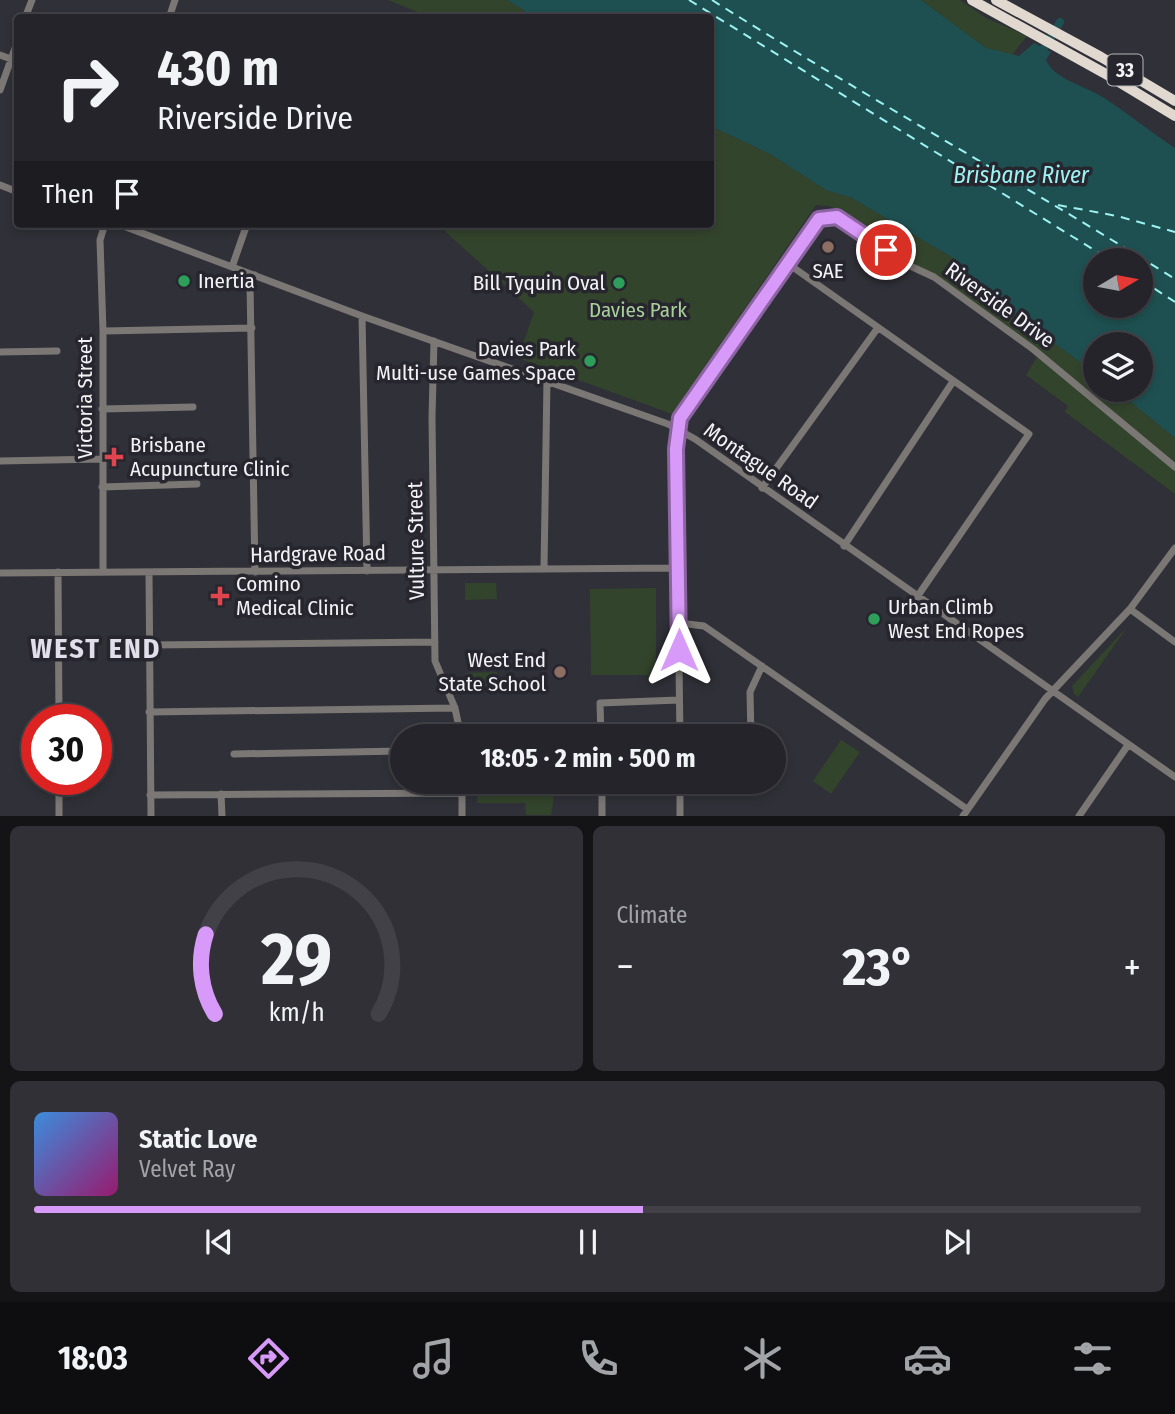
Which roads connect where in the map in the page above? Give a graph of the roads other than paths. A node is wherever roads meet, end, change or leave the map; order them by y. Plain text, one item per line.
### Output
1 (973, 0) edge
2 (996, 0) edge
3 (14, 51) edge
4 (0, 55) edge
5 (11, 59) junction
6 (0, 90) edge
7 (1175, 101) edge
8 (1175, 116) edge
9 (104, 228) edge
10 (129, 228) edge
11 (246, 228) edge
12 (788, 263) junction
13 (232, 267) junction
14 (255, 275) junction
15 (362, 316) junction
16 (252, 328) junction
17 (877, 329) junction
18 (103, 331) junction
19 (435, 341) junction
20 (57, 351) dead end
21 (0, 352) edge
22 (547, 380) junction
23 (952, 383) junction
24 (193, 407) dead end
25 (102, 408) junction
26 (678, 429) junction
27 (102, 459) junction
28 (0, 461) edge
29 (1175, 467) edge
30 (197, 484) dead end
31 (102, 486) junction
32 (762, 488) junction
33 (844, 546) junction
34 (1175, 548) edge
35 (544, 568) junction
36 (678, 568) junction
37 (433, 569) junction
38 (367, 571) junction
39 (58, 572) junction
40 (103, 572) junction
41 (149, 572) junction
42 (255, 572) junction
43 (0, 573) edge
44 (917, 597) junction
45 (1130, 609) junction
46 (679, 623) junction
47 (435, 642) junction
48 (1175, 642) edge
49 (149, 645) junction
50 (762, 666) junction
51 (1052, 691) junction
52 (679, 701) junction
53 (59, 704) edge
54 (455, 708) junction
55 (149, 712) junction
56 (458, 724) edge
57 (601, 724) edge
58 (680, 724) edge
59 (751, 724) edge
60 (1128, 745) junction
61 (390, 751) edge
62 (234, 754) dead end
63 (1175, 777) edge
64 (390, 793) edge
65 (221, 794) junction
66 (462, 794) edge
67 (602, 794) edge
68 (680, 794) edge
69 (59, 795) edge
70 (150, 795) junction
71 (965, 812) edge
72 (59, 816) edge
73 (150, 816) edge
74 (222, 816) edge
75 (462, 816) edge
76 (602, 816) edge
77 (680, 816) edge
78 (1079, 816) edge

1 - 8 highway, 33
2 - 7 highway, 33
3 - 5 street
4 - 5 street
5 - 6 street
9 - 18 street, Victoria Street
10 - 13 street, Montague Road
11 - 13 street
12 - 17 street
12 - 26 street
12 - 29 street, Riverside Drive
13 - 14 street, Montague Road
14 - 15 street, Montague Road
14 - 16 street
15 - 19 street, Montague Road
15 - 38 street
16 - 18 street
16 - 42 street
17 - 23 street
17 - 32 street
18 - 25 street, Victoria Street
19 - 22 street, Montague Road
19 - 37 street, Vulture Street
20 - 21 street
22 - 26 street, Montague Road
22 - 35 street
23 - 33 street
23 - 44 street
24 - 25 street
25 - 27 street, Victoria Street
26 - 32 street, Montague Road
26 - 36 street
27 - 28 street
27 - 31 street, Victoria Street
30 - 31 street
31 - 40 street, Victoria Street
32 - 33 street, Montague Road
33 - 44 street, Montague Road
34 - 45 street
35 - 36 street, Hardgrave Road
35 - 37 street, Hardgrave Road
36 - 46 street
37 - 38 street, Hardgrave Road
37 - 47 street, Vulture Street
38 - 42 street, Hardgrave Road
39 - 40 street, Hardgrave Road
39 - 43 street, Hardgrave Road
39 - 53 street
40 - 41 street, Hardgrave Road
41 - 42 street, Hardgrave Road
41 - 49 street
44 - 51 street, Montague Road
45 - 48 street
45 - 51 street
46 - 50 street
46 - 52 street
47 - 49 street
47 - 54 street, Vulture Street
49 - 55 street
50 - 59 street
50 - 71 street
51 - 60 street, Montague Road
51 - 71 street
52 - 57 street
52 - 58 street
54 - 55 street
54 - 56 street, Vulture Street
55 - 70 street
60 - 63 street, Montague Road
60 - 78 street
61 - 62 street
64 - 65 street
65 - 70 street
65 - 74 street
66 - 75 street
67 - 76 street
68 - 77 street
69 - 72 street
70 - 73 street

